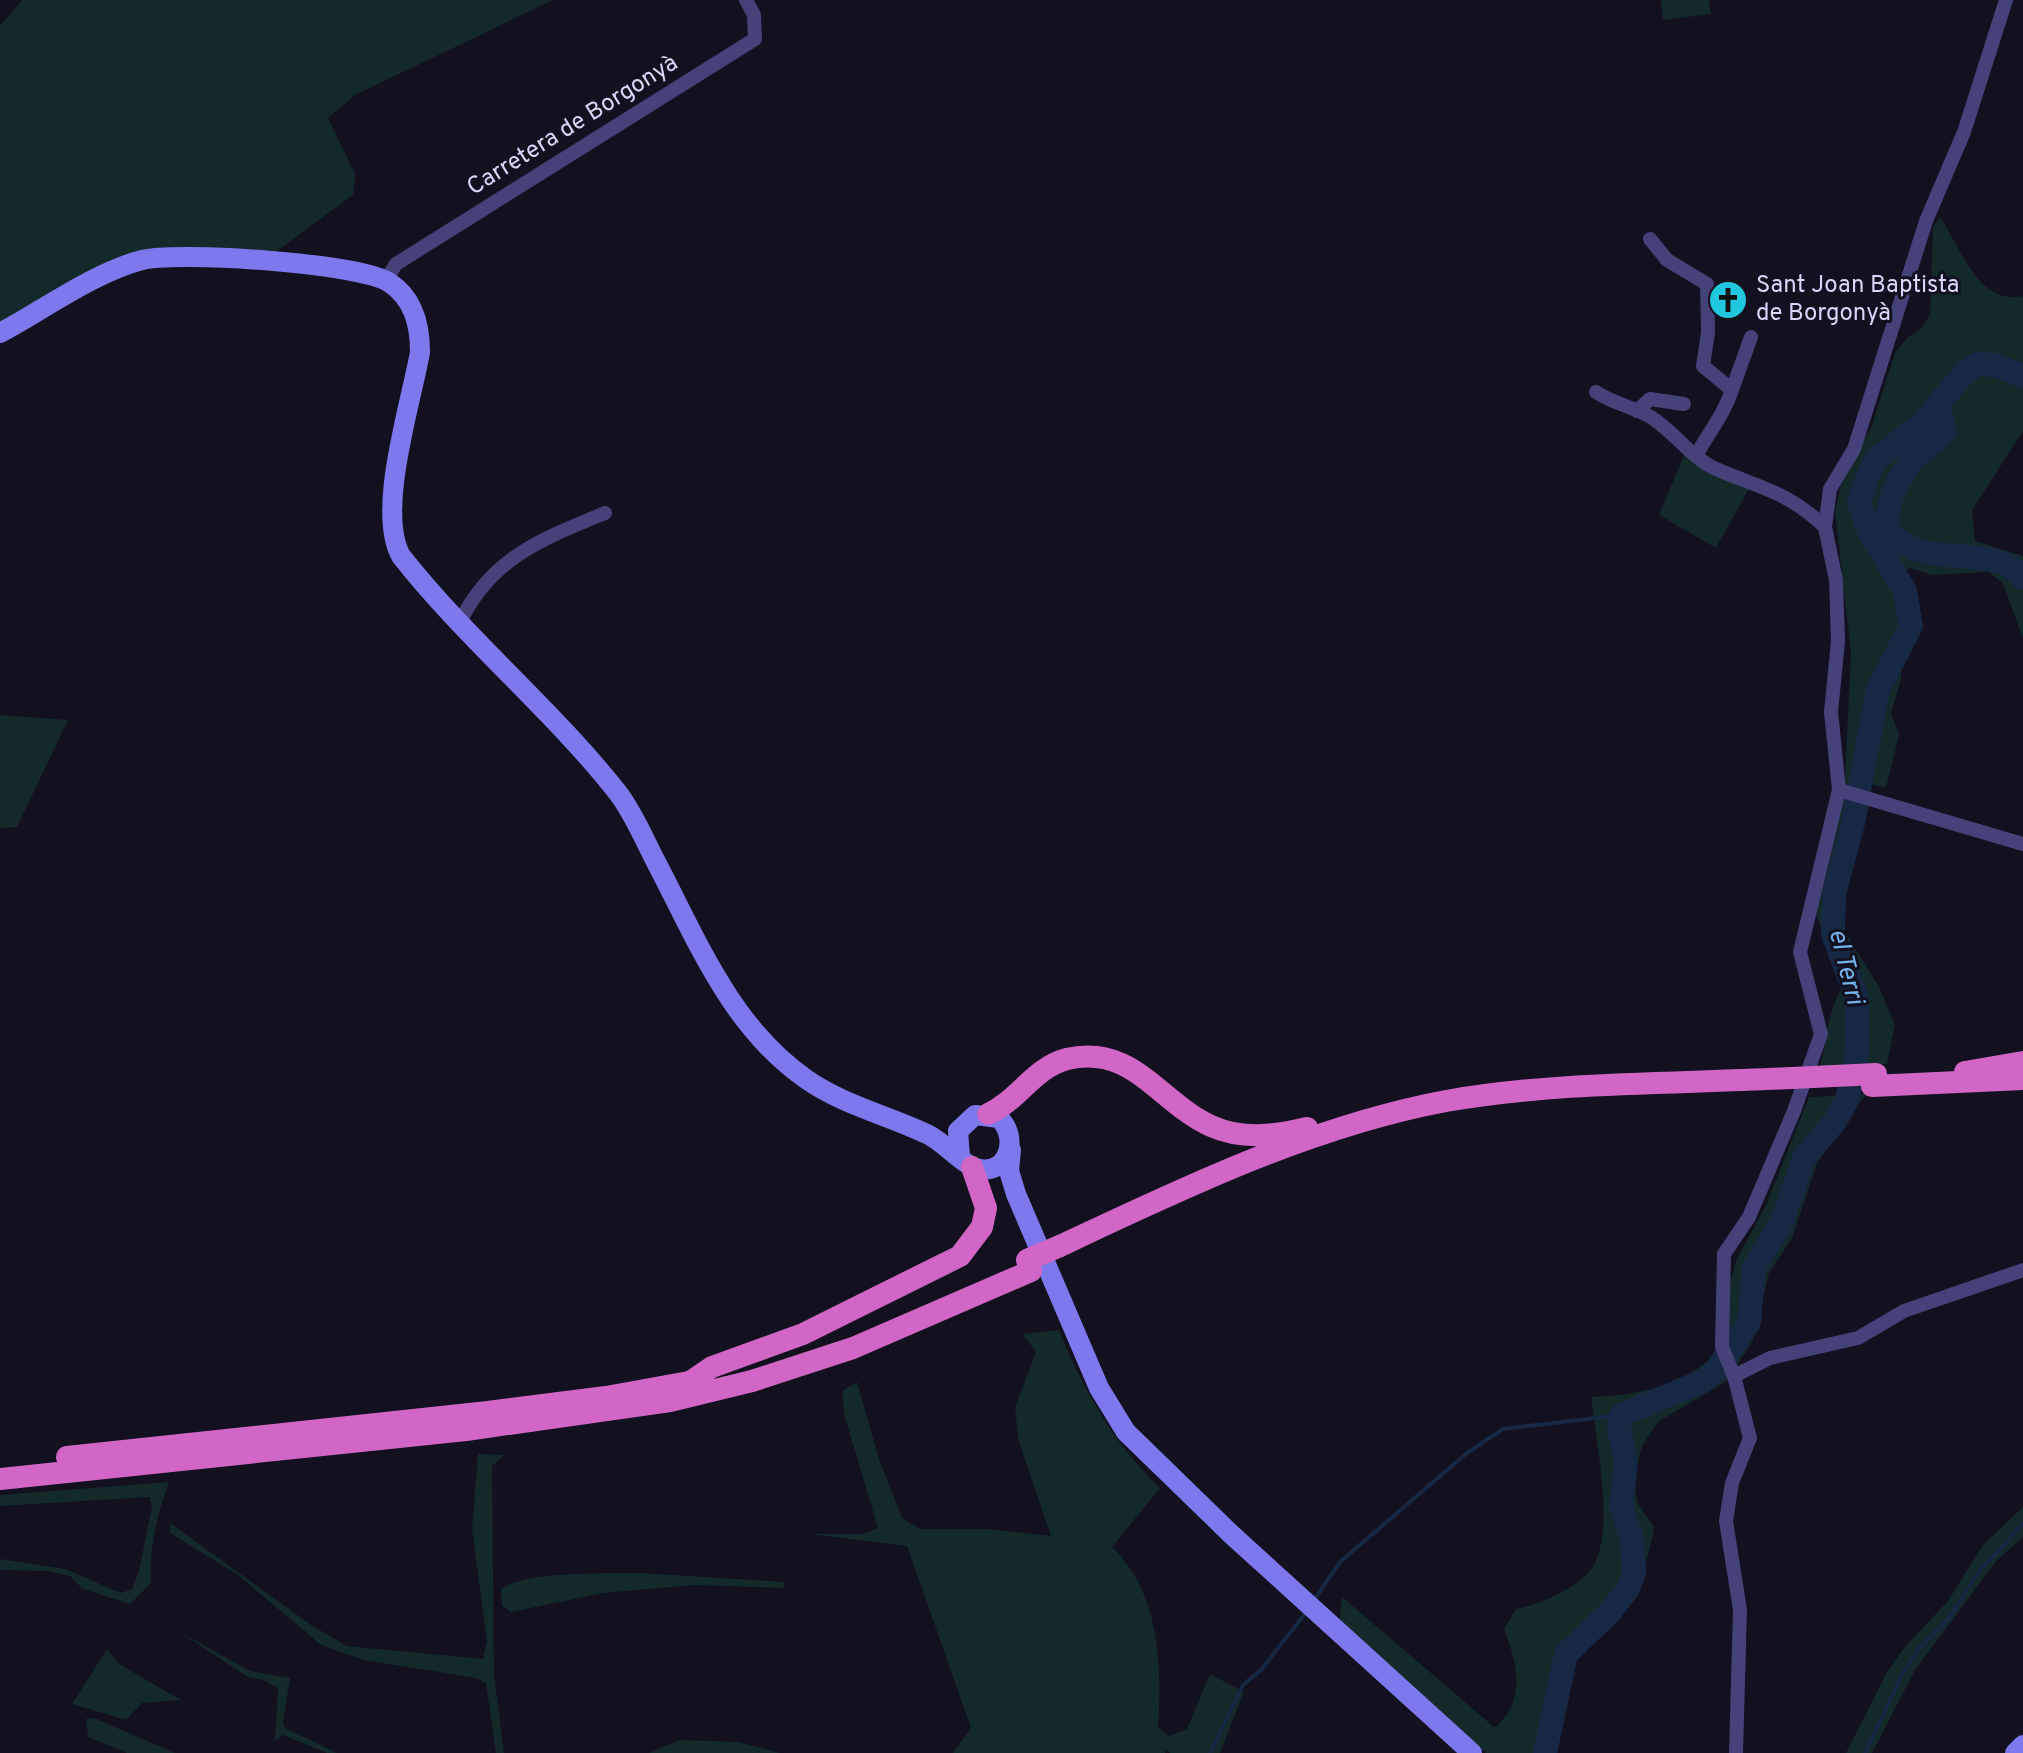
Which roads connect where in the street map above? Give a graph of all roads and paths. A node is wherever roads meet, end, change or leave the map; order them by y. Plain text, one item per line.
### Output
1 (746, 0) edge
2 (2006, 0) edge
3 (1650, 239) dead end
4 (386, 280) junction
5 (0, 333) edge
6 (1751, 337) dead end
7 (1732, 390) junction
8 (1596, 392) dead end
9 (1684, 404) dead end
10 (1637, 411) junction
11 (1696, 456) junction
12 (605, 513) dead end
13 (1825, 527) junction
14 (460, 622) junction
15 (1839, 790) junction
16 (2023, 844) edge
17 (2023, 1062) edge
18 (2023, 1070) edge
19 (1966, 1071) junction
20 (2023, 1079) edge
21 (1874, 1080) junction
22 (1790, 1084) junction
23 (988, 1114) junction
24 (1356, 1123) junction
25 (962, 1124) junction
26 (919, 1131) junction
27 (1011, 1148) junction
28 (973, 1164) junction
29 (1016, 1194) junction
30 (1062, 1252) junction
31 (1029, 1266) junction
32 (2023, 1270) edge
33 (1734, 1376) junction
34 (690, 1382) junction
35 (0, 1464) edge
36 (0, 1479) edge
37 (2023, 1745) edge
38 (1472, 1753) edge
39 (1736, 1753) edge
40 (2015, 1753) edge

1 - 4 street, Carretera de Borgonyà
2 - 13 street
3 - 7 street
4 - 5 main road
4 - 14 main road
6 - 7 street
7 - 11 street
8 - 10 street
9 - 10 street
10 - 11 street
11 - 13 street
12 - 14 street
13 - 15 street
14 - 26 main road
15 - 16 street
15 - 33 street
17 - 19 highway
18 - 19 highway
19 - 21 highway
20 - 21 highway
21 - 22 highway
22 - 24 highway
22 - 30 highway
23 - 24 highway
23 - 25 main road
23 - 27 main road
24 - 30 highway
25 - 26 main road
25 - 28 main road
26 - 28 main road
27 - 28 main road
27 - 29 main road
28 - 29 main road
28 - 34 highway
29 - 38 main road
30 - 31 highway
31 - 34 highway
31 - 36 highway
32 - 33 street
33 - 39 street
34 - 35 highway
37 - 40 main road

